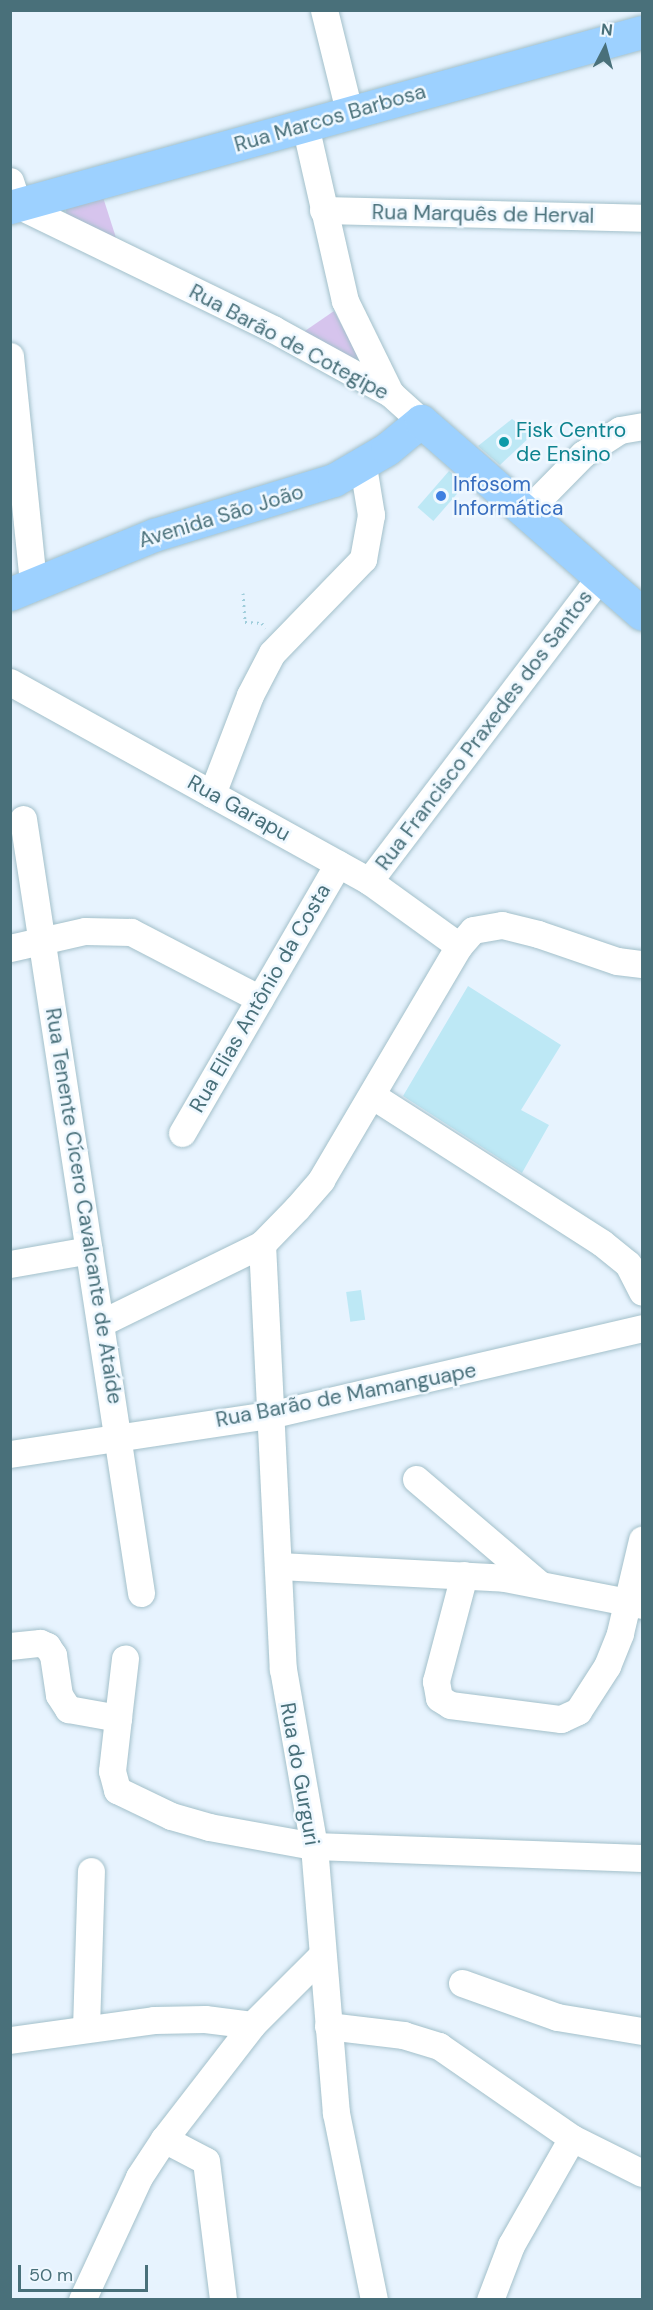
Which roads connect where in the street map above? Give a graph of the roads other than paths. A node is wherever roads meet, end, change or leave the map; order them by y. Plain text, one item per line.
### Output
1 (324, 10) edge
2 (642, 32) edge
3 (349, 111) junction
4 (305, 125) junction
5 (13, 198) edge
6 (323, 210) junction
7 (642, 218) edge
8 (10, 356) edge
9 (390, 394) junction
10 (421, 421) junction
11 (642, 426) edge
12 (363, 466) junction
13 (526, 512) junction
14 (599, 578) junction
15 (22, 588) edge
16 (642, 614) edge
17 (10, 682) edge
18 (212, 794) junction
19 (23, 819) dead end
20 (338, 864) junction
21 (369, 881) junction
22 (43, 940) junction
23 (459, 946) junction
24 (10, 948) edge
25 (642, 964) edge
26 (260, 999) junction
27 (373, 1096) junction
28 (182, 1133) dead end
29 (262, 1244) junction
30 (89, 1250) junction
31 (10, 1264) edge
32 (642, 1292) edge
33 (101, 1323) junction
34 (642, 1328) edge
35 (269, 1415) junction
36 (119, 1436) junction
37 (10, 1454) edge
38 (416, 1479) dead end
39 (642, 1540) edge
40 (279, 1566) junction
41 (464, 1575) junction
42 (539, 1584) junction
43 (141, 1593) dead end
44 (634, 1604) edge
45 (10, 1646) edge
46 (125, 1658) dead end
47 (118, 1718) junction
48 (314, 1846) junction
49 (642, 1858) edge
50 (91, 1871) dead end
51 (322, 1955) junction
52 (462, 1983) dead end
53 (252, 2025) junction
54 (328, 2026) junction
55 (86, 2028) junction
56 (642, 2031) edge
57 (10, 2040) edge
58 (572, 2138) junction
59 (164, 2139) junction
60 (642, 2173) edge
61 (82, 2300) edge
62 (223, 2300) edge
63 (374, 2300) edge
64 (490, 2300) edge

1 - 3 street
2 - 3 main road, Rua Marcos Barbosa
3 - 4 main road, Rua Marcos Barbosa
4 - 5 main road, Rua Marcos Barbosa
4 - 6 street
5 - 9 street, Rua Barão de Cotegipe
6 - 7 street, Rua Marquês de Herval
6 - 9 street
8 - 15 street
9 - 10 street, Rua Barão de Cotegipe
10 - 12 main road, Avenida São João
10 - 13 main road, Rua Barão de Cotegipe
11 - 13 street
12 - 15 main road, Avenida São João
12 - 18 street
13 - 14 main road, Rua Barão de Cotegipe
14 - 16 main road, Rua Barão de Cotegipe
14 - 21 street, Rua Francisco Praxedes dos Santos
17 - 18 street, Rua Garapu
18 - 20 street, Rua Garapu
19 - 22 street, Rua Tenente Cícero Cavalcante de Ataíde
20 - 21 street, Rua Garapu
20 - 26 street, Rua Elias Antônio da Costa
21 - 23 street, Rua Garapu
22 - 24 street
22 - 26 street
22 - 30 street, Rua Tenente Cícero Cavalcante de Ataíde
23 - 25 street
23 - 27 street
26 - 28 street, Rua Elias Antônio da Costa
27 - 29 street
27 - 32 street
29 - 33 street
29 - 35 street, Rua do Gurguri
30 - 31 street
30 - 33 street, Rua Tenente Cícero Cavalcante de Ataíde
33 - 36 street, Rua Tenente Cícero Cavalcante de Ataíde
34 - 35 street, Rua Barão de Mamanguape
35 - 36 street, Rua Barão de Mamanguape
35 - 40 street, Rua do Gurguri
36 - 37 street, Rua Barão de Mamanguape
36 - 43 street, Rua Tenente Cícero Cavalcante de Ataíde
38 - 42 street
39 - 44 street
40 - 41 street
40 - 48 street, Rua do Gurguri
41 - 42 street
41 - 44 street
42 - 44 street
45 - 47 street
46 - 47 street
47 - 48 street
48 - 49 street
48 - 51 street, Rua do Gurguri
50 - 55 street
51 - 53 street
51 - 54 street, Rua do Gurguri
52 - 56 street
53 - 55 street
53 - 59 street
54 - 58 street
54 - 63 street, Rua do Gurguri
55 - 57 street
58 - 60 street
58 - 64 street
59 - 61 street
59 - 62 street

